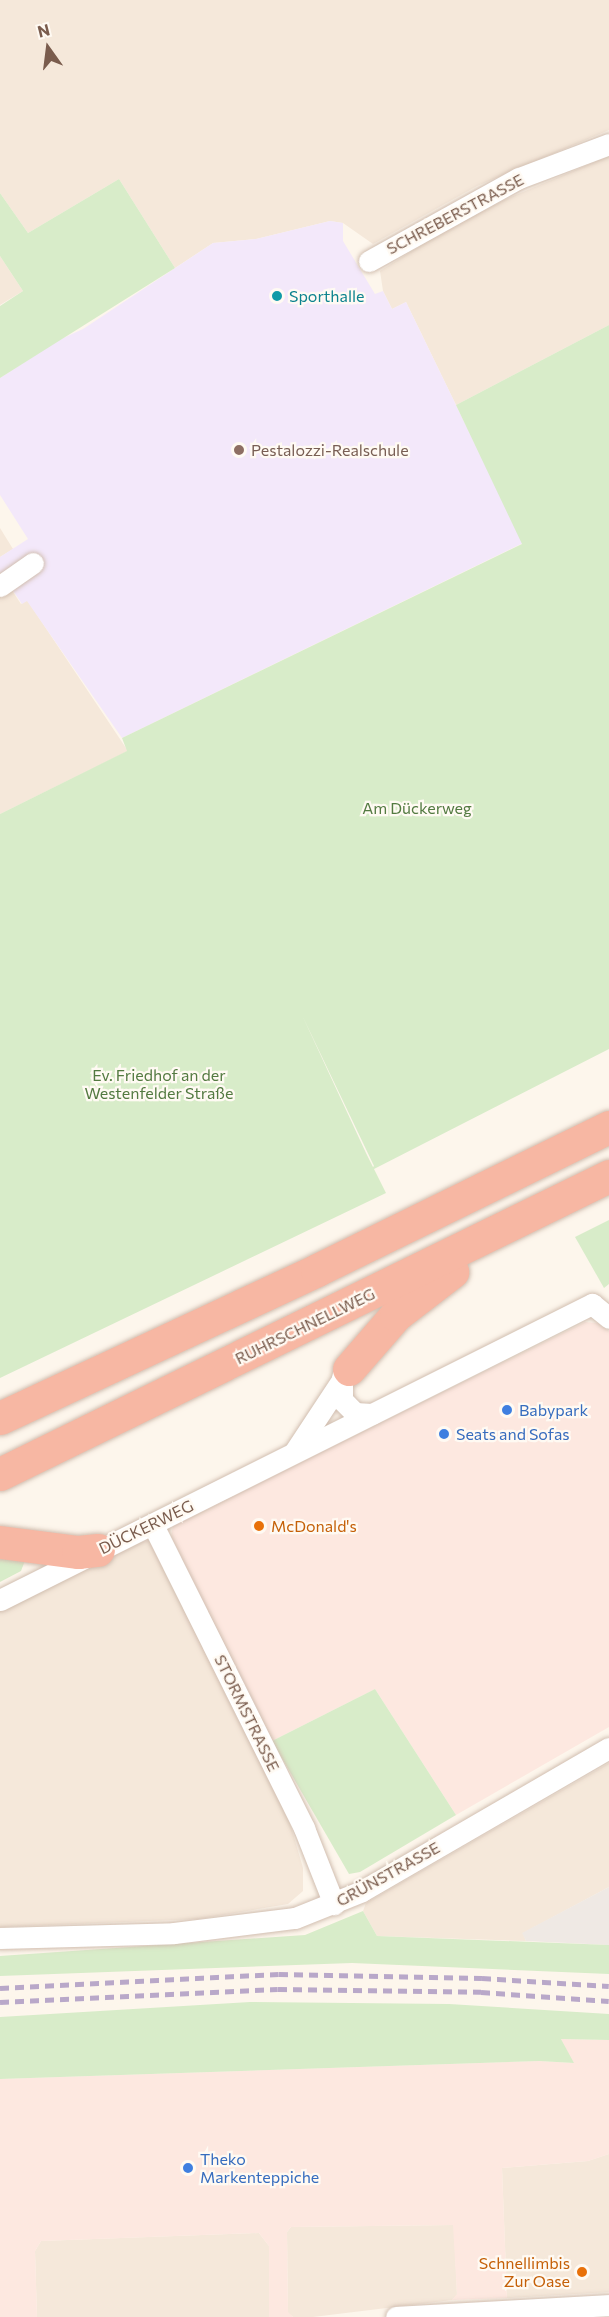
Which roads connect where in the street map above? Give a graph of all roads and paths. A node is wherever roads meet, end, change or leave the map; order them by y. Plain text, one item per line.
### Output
1 (609, 144) edge
2 (369, 261) dead end
3 (33, 563) dead end
4 (0, 586) edge
5 (609, 1110) edge
6 (609, 1127) edge
7 (545, 1160) junction
8 (609, 1176) edge
9 (535, 1214) junction
10 (609, 1318) edge
11 (345, 1373) junction
12 (372, 1414) junction
13 (0, 1418) edge
14 (293, 1454) junction
15 (0, 1474) edge
16 (153, 1525) junction
17 (0, 1542) edge
18 (98, 1550) junction
19 (0, 1600) edge
20 (609, 1748) edge
21 (334, 1904) junction
22 (0, 1938) edge
23 (609, 2305) edge
24 (396, 2317) edge

1 - 2 street, SCHREBERSTRASSE
3 - 4 street
5 - 7 highway
6 - 7 highway
7 - 13 highway
8 - 9 highway, RUHRSCHNELLWEG
9 - 11 highway
9 - 15 highway, RUHRSCHNELLWEG
10 - 12 street, DÜCKERWEG
11 - 12 street
11 - 14 street
12 - 14 street, DÜCKERWEG
14 - 16 street, DÜCKERWEG
16 - 18 street, DÜCKERWEG
16 - 21 street, STORMSTRASSE
17 - 18 highway
18 - 19 street, DÜCKERWEG
20 - 21 street, GRÜNSTRASSE
21 - 22 street, GRÜNSTRASSE
23 - 24 street

